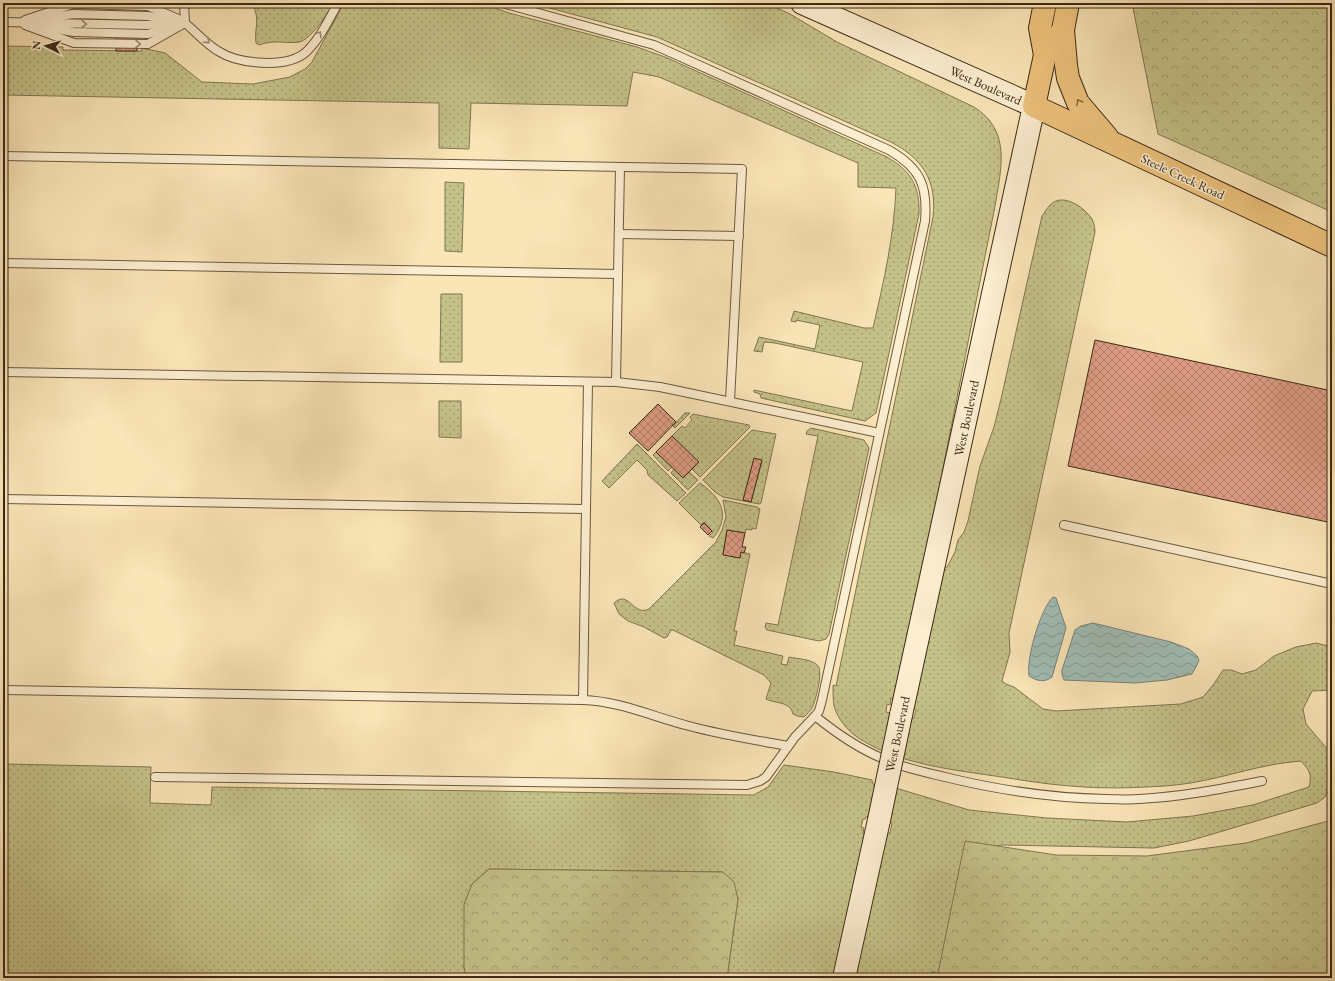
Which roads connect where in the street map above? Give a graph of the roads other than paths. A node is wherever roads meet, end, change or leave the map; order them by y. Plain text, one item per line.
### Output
1 (184, 3) edge
2 (338, 3) edge
3 (502, 3) edge
4 (802, 3) edge
5 (1045, 3) edge
6 (1068, 3) edge
7 (3, 22) edge
8 (18, 23) junction
9 (186, 23) junction
10 (1063, 30) junction
11 (1045, 55) junction
12 (1034, 106) junction
13 (1112, 143) junction
14 (3, 156) edge
15 (620, 167) junction
16 (619, 234) junction
17 (739, 236) junction
18 (1332, 246) edge
19 (3, 264) edge
20 (618, 274) junction
21 (3, 372) edge
22 (588, 382) junction
23 (616, 382) junction
24 (730, 401) junction
25 (879, 433) junction
26 (3, 499) edge
27 (586, 509) junction
28 (1064, 525) dead end
29 (1332, 584) edge
30 (3, 690) edge
31 (583, 700) junction
32 (815, 716) junction
33 (788, 746) junction
34 (155, 777) dead end
35 (1262, 781) dead end
36 (844, 978) edge

1 - 9 lane
9 -> 2 lane
3 - 25 lane
4 - 12 street, West Boulevard
5 - 11 main road
6 - 10 main road
7 - 8 lane
8 -> 9 lane
8 - 9 lane
8 -> 9 lane
10 - 11 main road
13 -> 10 main road
11 - 12 main road
12 - 13 main road, Steele Creek Road
12 - 36 street, West Boulevard, bridge
13 - 18 main road, Steele Creek Road
14 - 15 lane
15 - 16 lane
15 - 17 lane
16 - 17 lane
16 - 20 lane
17 - 24 lane
19 - 20 lane
20 - 23 lane
21 - 22 lane
22 - 23 lane
22 - 27 lane
23 - 24 lane
24 - 25 lane
25 - 32 lane
26 - 27 lane
27 - 31 lane
28 - 29 lane
30 - 31 lane
31 - 33 lane
32 - 33 lane
32 - 35 lane
33 - 34 lane

